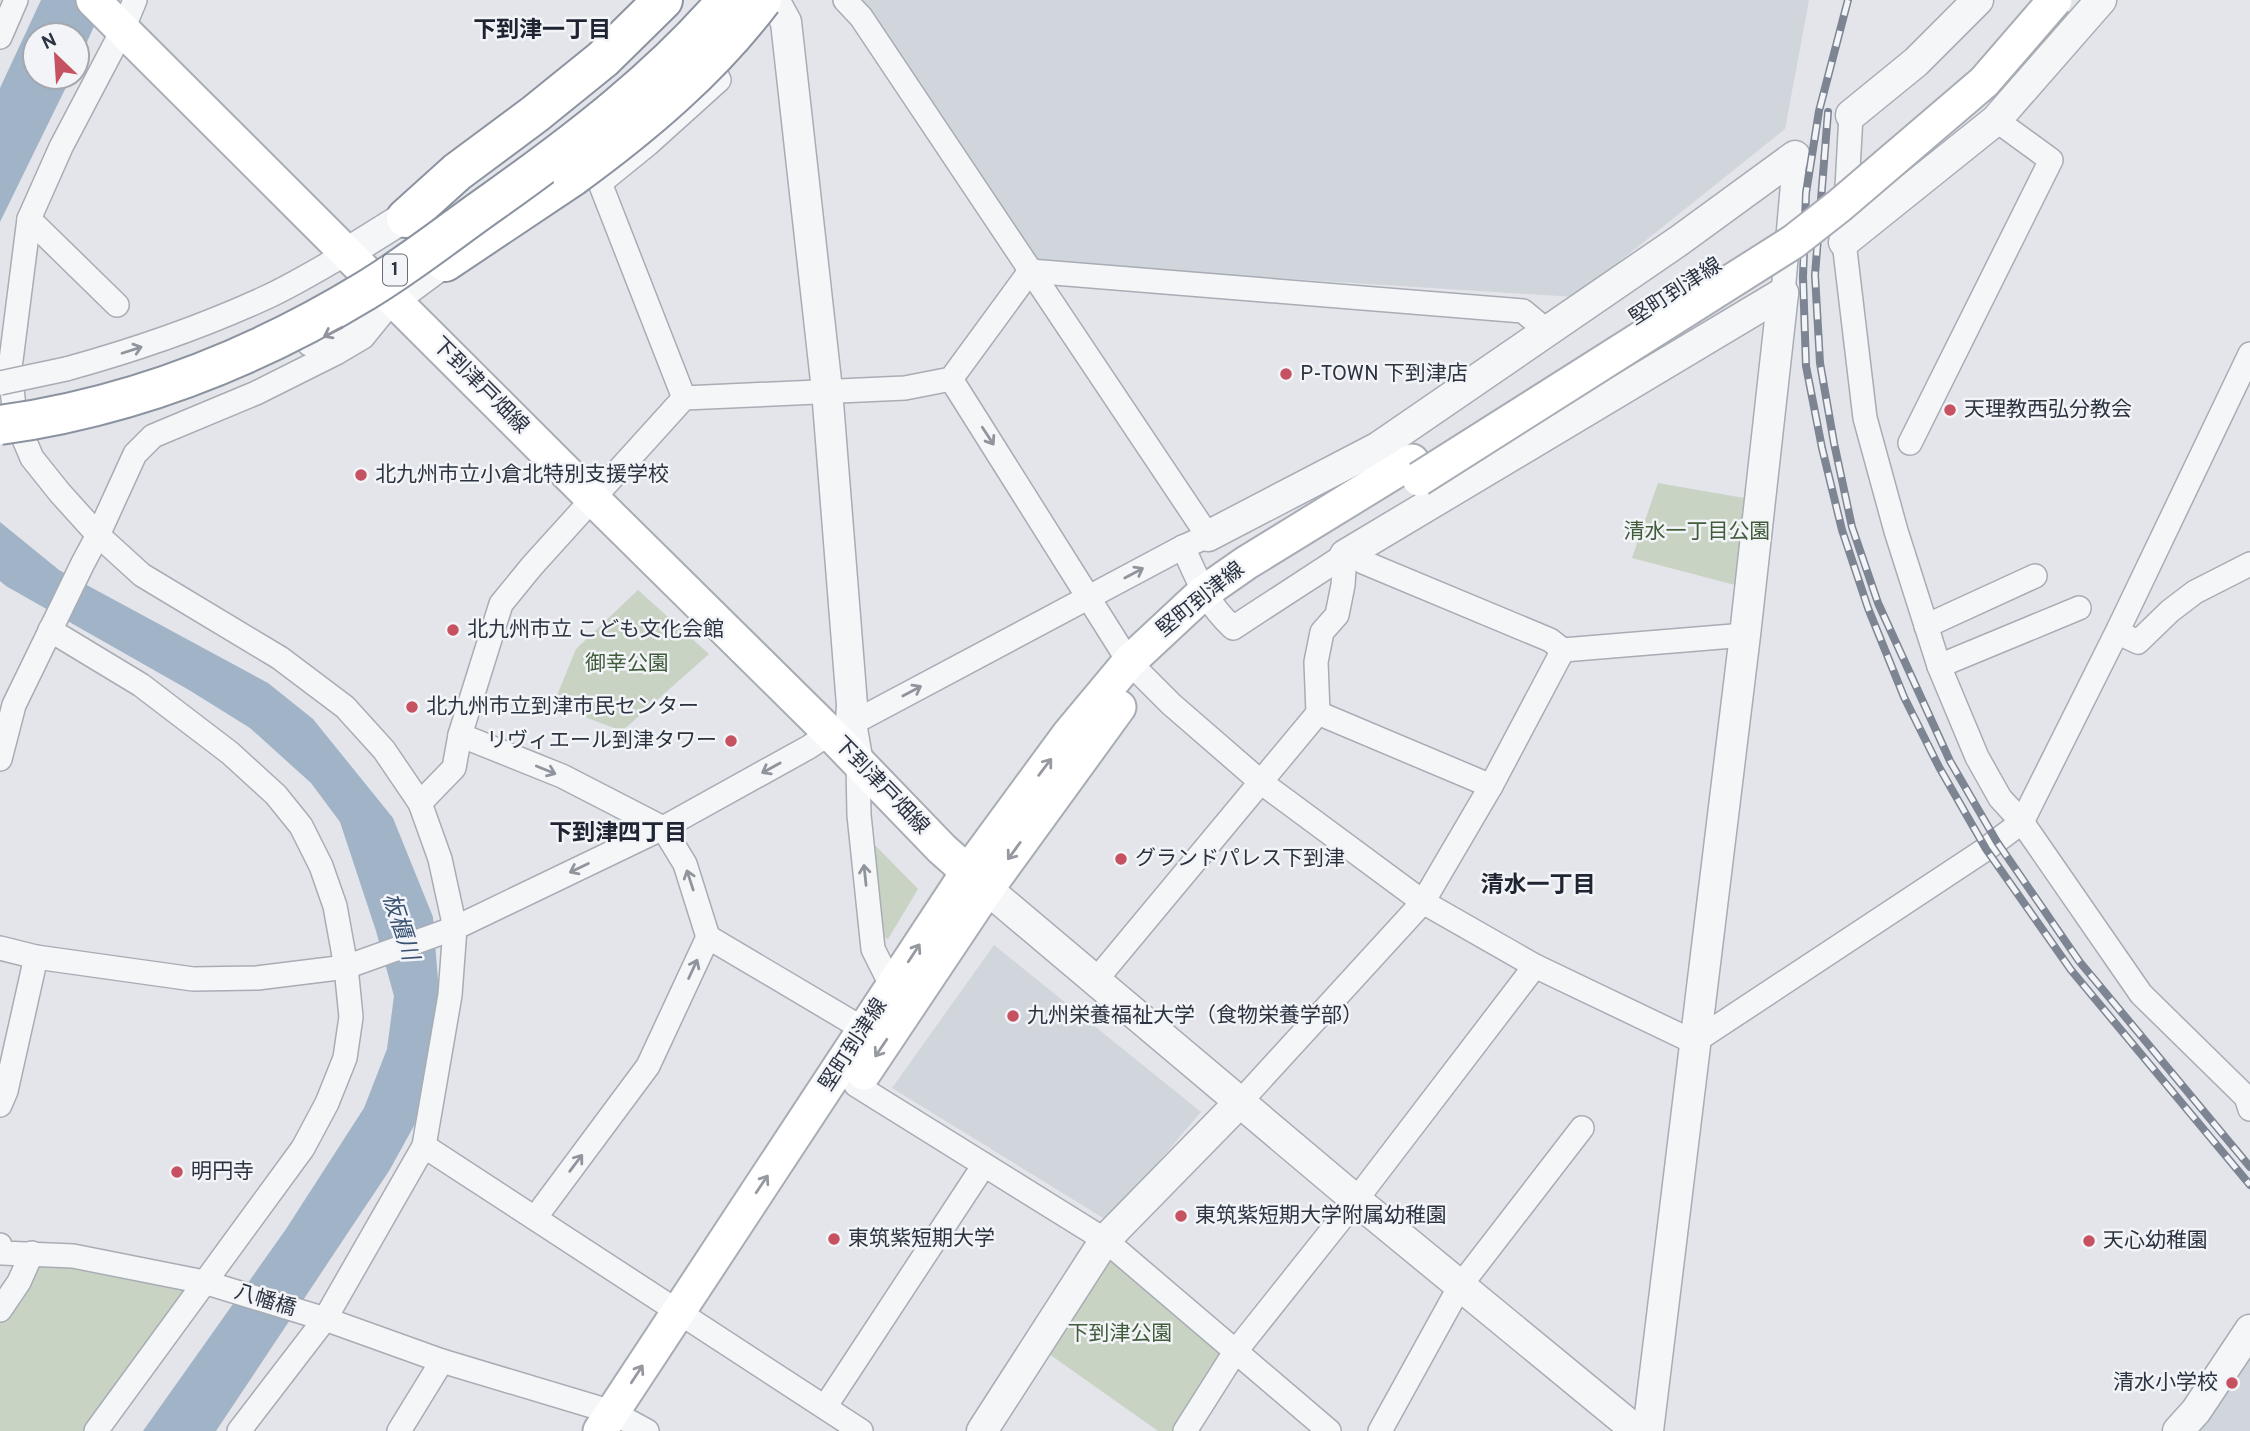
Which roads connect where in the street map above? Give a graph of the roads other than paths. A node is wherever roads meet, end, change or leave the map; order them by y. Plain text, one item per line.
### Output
1 (16, 0) edge
2 (663, 0) edge
3 (682, 0) edge
4 (698, 0) edge
5 (726, 0) edge
6 (746, 0) edge
7 (762, 0) edge
8 (775, 0) edge
9 (845, 0) edge
10 (1978, 0) edge
11 (2031, 0) edge
12 (2055, 0) edge
13 (2101, 0) edge
14 (115, 11) edge
15 (0, 37) edge
16 (703, 45) junction
17 (1851, 115) joint
18 (1996, 120) junction
19 (1796, 156) joint
20 (406, 218) junction
21 (29, 219) junction
22 (1844, 242) junction
23 (347, 253) junction
24 (444, 262) junction
25 (1030, 271) junction
26 (1783, 293) junction
27 (393, 300) junction
28 (117, 305) dead end
29 (1547, 331) junction
30 (2250, 354) edge
31 (951, 379) junction
32 (0, 383) edge
33 (827, 390) junction
34 (684, 398) junction
35 (0, 406) edge
36 (0, 425) edge
37 (0, 443) edge
38 (1910, 443) dead end
39 (1416, 470) junction
40 (592, 498) junction
41 (98, 535) junction
42 (1196, 541) junction
43 (1349, 553) junction
44 (2250, 564) edge
45 (2035, 576) dead end
46 (1090, 597) junction
47 (1209, 601) junction
48 (2079, 608) dead end
49 (1926, 626) junction
50 (2119, 628) junction
51 (50, 630) junction
52 (1745, 635) junction
53 (1563, 650) junction
54 (1938, 666) junction
55 (1136, 669) junction
56 (1318, 713) junction
57 (841, 728) junction
58 (460, 735) junction
59 (0, 759) edge
60 (858, 763) junction
61 (1262, 783) junction
62 (1491, 786) junction
63 (420, 803) junction
64 (2022, 822) junction
65 (663, 828) junction
66 (977, 881) junction
67 (1423, 902) junction
68 (448, 931) junction
69 (708, 937) junction
70 (0, 948) edge
71 (36, 957) junction
72 (356, 963) junction
73 (1535, 966) junction
74 (1096, 980) junction
75 (892, 987) junction
76 (865, 1030) junction
77 (1694, 1042) junction
78 (856, 1085) junction
79 (1241, 1101) junction
80 (0, 1105) edge
81 (2250, 1109) edge
82 (1582, 1128) dead end
83 (424, 1146) junction
84 (984, 1165) junction
85 (1356, 1200) junction
86 (535, 1218) junction
87 (1105, 1240) junction
88 (0, 1245) edge
89 (32, 1253) junction
90 (213, 1285) junction
91 (1460, 1286) junction
92 (0, 1310) edge
93 (317, 1316) junction
94 (687, 1317) junction
95 (2250, 1329) edge
96 (1236, 1352) junction
97 (442, 1361) junction
98 (825, 1408) junction
99 (623, 1425) edge
100 (96, 1431) edge
101 (239, 1431) edge
102 (399, 1431) edge
103 (861, 1431) edge
104 (982, 1431) edge
105 (1185, 1431) edge
106 (1329, 1431) edge
107 (1380, 1431) edge
108 (1637, 1431) edge
109 (1647, 1431) edge
110 (2178, 1431) edge

1 - 15 street
2 - 20 highway
3 - 20 street
4 - 35 highway
5 - 36 highway, 1, bridge
6 - 16 street
7 - 24 highway, bridge
8 - 33 street
9 - 25 street
10 - 17 street
11 - 39 main road, 堅町到津線
12 - 39 main road, 堅町到津線, bridge
13 - 18 street
14 - 21 street
14 - 23 main road, 下到津戸畑線
16 - 24 street
16 - 34 street
17 - 22 street
18 - 22 street
18 - 38 street
19 - 26 street
19 - 29 street
20 - 23 street
21 - 28 street
21 - 41 street
22 - 49 street
23 - 27 main road, 下到津戸畑線
32 -> 23 street, bridge
24 - 27 street
25 - 29 street
25 - 31 street
25 - 42 street
26 - 43 street
26 - 52 street
27 -> 37 street
27 - 40 main road, 下到津戸畑線
27 - 41 street
29 - 42 street
30 - 50 street
31 - 33 street
31 -> 46 street
33 - 34 street
33 - 57 street
34 - 40 street
39 - 47 main road, 堅町到津線
40 - 57 main road, 下到津戸畑線
40 - 58 street
41 - 51 street
41 - 63 street
46 -> 42 street
42 - 47 street
43 - 47 street
43 - 53 street
43 - 56 street
44 - 50 street
45 - 49 street
46 - 55 street
57 -> 46 street
47 - 55 main road, 堅町到津線
48 - 54 street
49 - 54 street
50 - 64 street
51 - 59 street
51 - 72 street
52 - 53 street
52 - 77 street
53 - 62 street
54 - 64 street
55 - 61 street
55 - 66 main road, 堅町到津線
56 - 61 street
56 - 62 street
57 - 60 main road, 下到津戸畑線
57 -> 65 street
58 - 63 street
58 -> 65 street
60 - 66 main road, 下到津戸畑線
75 -> 60 street
61 - 67 street
61 - 74 street
62 - 67 street
63 - 68 street
64 - 77 street
64 - 81 street
65 -> 68 street
69 -> 65 street
66 - 74 street
75 -> 66 main road, 堅町到津線
66 -> 78 main road, 堅町到津線
67 - 73 street
67 - 79 street
68 - 72 street
68 - 83 street
69 - 76 street
86 -> 69 street
70 - 71 street
71 - 72 street
71 - 80 street
72 - 90 street
73 - 77 street
73 - 85 street
74 - 79 street
75 - 76 main road, 堅町到津線
94 -> 76 main road, 堅町到津線
77 - 109 street
78 - 84 street
78 - 94 main road, 堅町到津線
79 - 85 street
79 - 87 street
82 - 91 street
83 - 86 street
83 - 93 street
84 - 87 street
84 - 98 street
85 - 91 street
85 - 96 street
86 - 94 street
87 - 96 street
87 - 104 street
88 - 89 street, 八幡橋
89 - 90 street, 八幡橋
89 - 92 street
90 - 93 street, 八幡橋
90 - 100 street
91 - 107 street
91 - 108 street
93 - 97 street, 八幡橋
93 - 101 street
94 - 98 street
94 - 99 main road, 堅町到津線
95 - 110 street
96 - 105 street
96 - 106 street
97 - 99 street, 八幡橋
97 - 102 street
98 - 103 street

